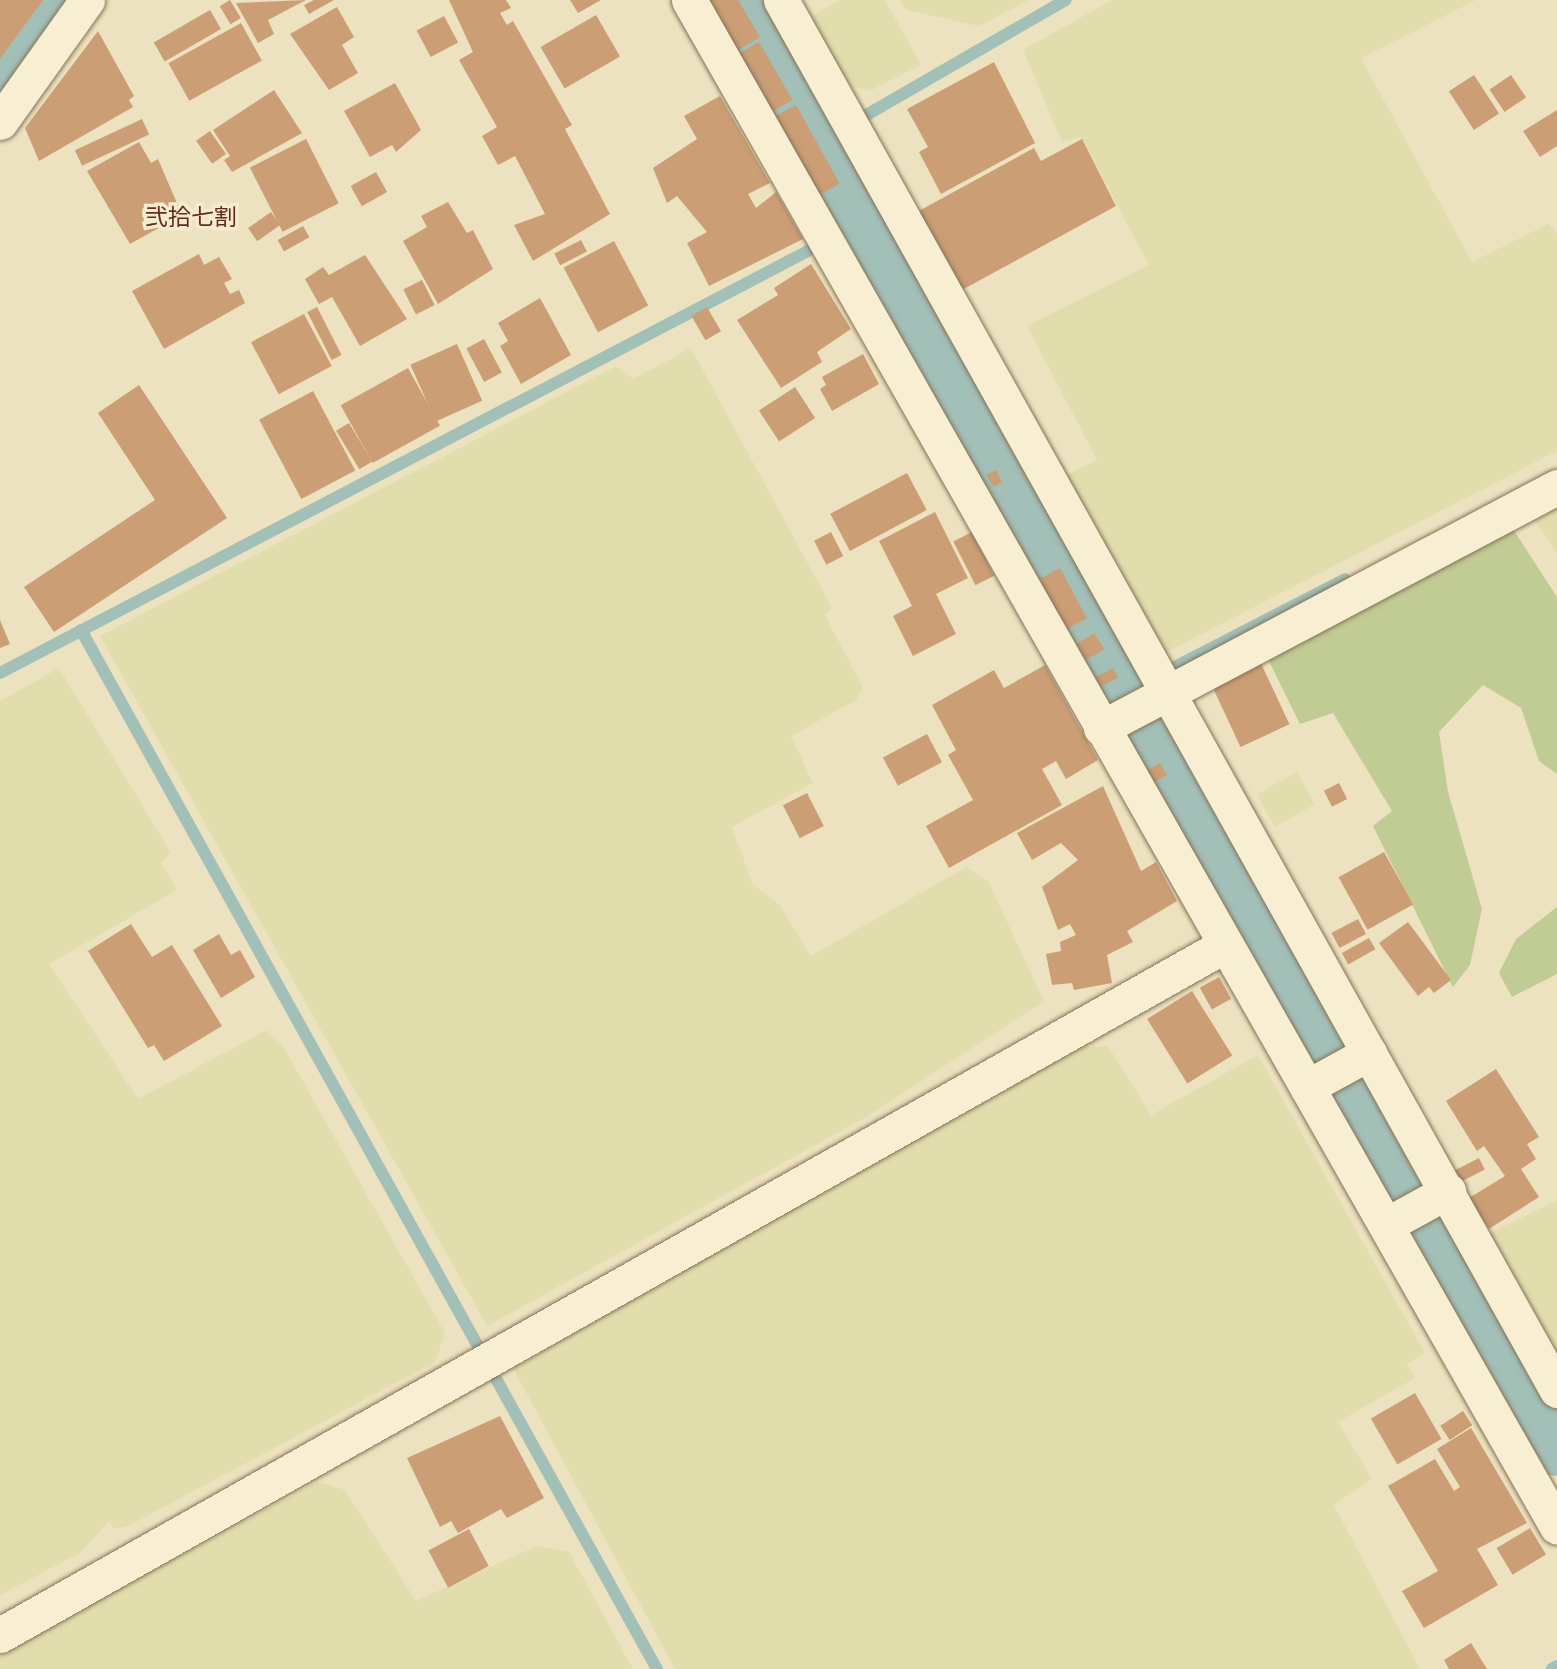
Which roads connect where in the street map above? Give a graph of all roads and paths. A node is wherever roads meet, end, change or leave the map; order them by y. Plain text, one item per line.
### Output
1 (87, 0) edge
2 (689, 0) edge
3 (782, 0) edge
4 (0, 122) edge
5 (1557, 487) edge
6 (1153, 691) junction
7 (1101, 728) junction
8 (1226, 945) junction
9 (1341, 1068) junction
10 (1419, 1206) junction
11 (1557, 1390) edge
12 (1557, 1527) edge
13 (0, 1635) edge

1 - 4 street
2 - 7 street
3 - 6 street
5 - 6 street
6 - 7 street
6 - 9 street
7 - 8 street
8 - 9 street
8 - 13 street
9 - 10 street
9 - 10 street
10 - 11 street
10 - 12 street

